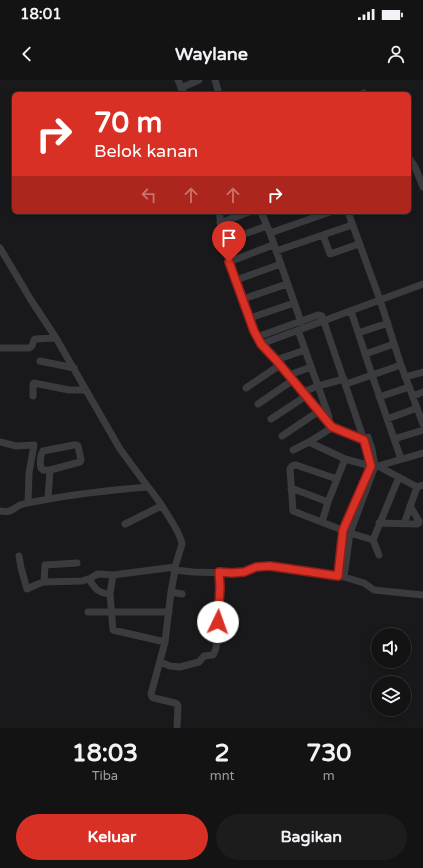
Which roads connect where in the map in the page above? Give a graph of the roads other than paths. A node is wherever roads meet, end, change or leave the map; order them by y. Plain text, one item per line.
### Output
1 (178, 80) edge
2 (199, 80) edge
3 (215, 80) edge
4 (182, 91) edge
5 (218, 92) edge
6 (411, 161) edge
7 (423, 187) edge
8 (219, 214) edge
9 (244, 214) edge
10 (264, 214) edge
11 (324, 214) edge
12 (349, 214) edge
13 (220, 223) junction
14 (352, 225) junction
15 (267, 226) junction
16 (270, 233) junction
17 (323, 235) junction
18 (224, 241) junction
19 (359, 244) junction
20 (0, 248) edge
21 (275, 248) junction
22 (229, 262) junction
23 (281, 264) junction
24 (236, 280) junction
25 (287, 284) junction
26 (423, 284) edge
27 (243, 299) junction
28 (380, 300) junction
29 (294, 303) junction
30 (350, 311) junction
31 (250, 318) junction
32 (326, 321) junction
33 (301, 322) junction
34 (388, 324) junction
35 (298, 330) junction
36 (358, 333) junction
37 (56, 338) junction
38 (259, 341) junction
39 (394, 344) junction
40 (0, 348) edge
41 (305, 350) junction
42 (365, 354) junction
43 (40, 361) dead end
44 (278, 363) junction
45 (401, 365) junction
46 (311, 367) junction
47 (74, 368) junction
48 (423, 372) edge
49 (372, 375) junction
50 (405, 377) junction
51 (291, 378) junction
52 (346, 381) junction
53 (318, 386) junction
54 (409, 387) junction
55 (246, 388) dead end
56 (86, 390) junction
57 (423, 392) edge
58 (304, 394) junction
59 (33, 396) dead end
60 (413, 396) junction
61 (379, 397) junction
62 (258, 404) dead end
63 (319, 411) junction
64 (420, 411) edge
65 (271, 419) dead end
66 (387, 419) junction
67 (331, 424) junction
68 (423, 424) edge
69 (423, 430) edge
70 (282, 436) dead end
71 (394, 439) junction
72 (364, 440) junction
73 (0, 442) edge
74 (309, 442) junction
75 (293, 450) dead end
76 (423, 453) edge
77 (345, 459) junction
78 (401, 459) junction
79 (375, 466) junction
80 (50, 470) junction
81 (399, 477) junction
82 (337, 479) junction
83 (420, 486) edge
84 (148, 487) junction
85 (292, 488) junction
86 (48, 499) junction
87 (328, 502) junction
88 (28, 503) junction
89 (161, 506) junction
90 (410, 506) junction
91 (0, 512) edge
92 (322, 522) junction
93 (379, 523) junction
94 (125, 524) dead end
95 (404, 524) junction
96 (347, 531) junction
97 (373, 540) junction
98 (379, 555) dead end
99 (19, 556) dead end
100 (77, 564) dead end
101 (175, 568) junction
102 (219, 572) junction
103 (113, 575) junction
104 (341, 577) junction
105 (88, 579) junction
106 (44, 582) junction
107 (171, 592) junction
108 (110, 594) junction
109 (182, 594) dead end
110 (423, 595) edge
111 (88, 612) dead end
112 (112, 612) junction
113 (169, 612) junction
114 (165, 642) junction
115 (160, 662) junction
116 (177, 728) edge

1 - 4 street
2 - 4 street
3 - 5 street
6 - 7 street
8 - 13 street
9 - 13 street
10 - 15 street
11 - 16 street
12 - 14 street
13 - 18 street
14 - 17 street
14 - 19 street
15 - 16 street
15 - 18 street
16 - 21 street
17 - 19 street
17 - 21 street
18 - 22 street
19 - 28 street
20 - 37 street
21 - 22 street
21 - 23 street
22 - 24 street
23 - 24 street
23 - 25 street
24 - 27 street
25 - 27 street
25 - 29 street
26 - 28 street
27 - 31 street
28 - 30 street
28 - 34 street
29 - 31 street
29 - 33 street
30 - 32 street
30 - 36 street
31 - 38 street
32 - 33 street
32 - 35 street
32 - 52 street
33 - 38 street
34 - 36 street
34 - 39 street
35 - 38 street
35 - 41 street
36 - 42 street
37 - 40 street
37 - 47 street
38 - 44 street
39 - 42 street
39 - 45 street
41 - 44 street
41 - 46 street
42 - 49 street
43 - 47 street
44 - 51 street
44 - 55 street
45 - 49 street
45 - 50 street
46 - 51 street
46 - 53 street
47 - 56 street
48 - 50 street
49 - 52 street
49 - 61 street
50 - 54 street
51 - 58 street
51 - 62 street
52 - 53 street
52 - 72 street
52 - 79 street
53 - 58 street
53 - 67 street
54 - 60 street
54 - 61 street
56 - 59 street
56 - 84 street
57 - 60 street
58 - 63 street
58 - 65 street
60 - 64 street
61 - 66 street
63 - 67 street
63 - 70 street
64 - 66 street
64 - 68 street
66 - 71 street
67 - 72 street
67 - 74 street
69 - 71 street
71 - 78 street
72 - 79 street
73 - 88 street
74 - 75 street
74 - 77 street
76 - 78 street
77 - 79 street
77 - 82 street
78 - 79 street
79 - 81 street
79 - 96 street
80 - 80 street
80 - 86 street
81 - 83 street
81 - 93 street
82 - 85 street
82 - 87 street
83 - 90 street
84 - 86 street
84 - 89 street
85 - 87 street
85 - 92 street
86 - 88 street
87 - 92 street
88 - 91 street
89 - 94 street
89 - 101 street
90 - 95 street
90 - 95 street
92 - 96 street
93 - 95 street
93 - 97 street
96 - 97 street
96 - 104 street
97 - 98 street
99 - 106 street
100 - 106 street
101 - 102 street
101 - 103 street
101 - 107 street
102 - 104 street
102 - 115 street
103 - 105 street
103 - 108 street
104 - 110 street
105 - 106 street
105 - 108 street
107 - 109 street
107 - 113 street
108 - 112 street
111 - 112 street
112 - 113 street
112 - 114 street
113 - 114 street
114 - 115 street
115 - 116 street

